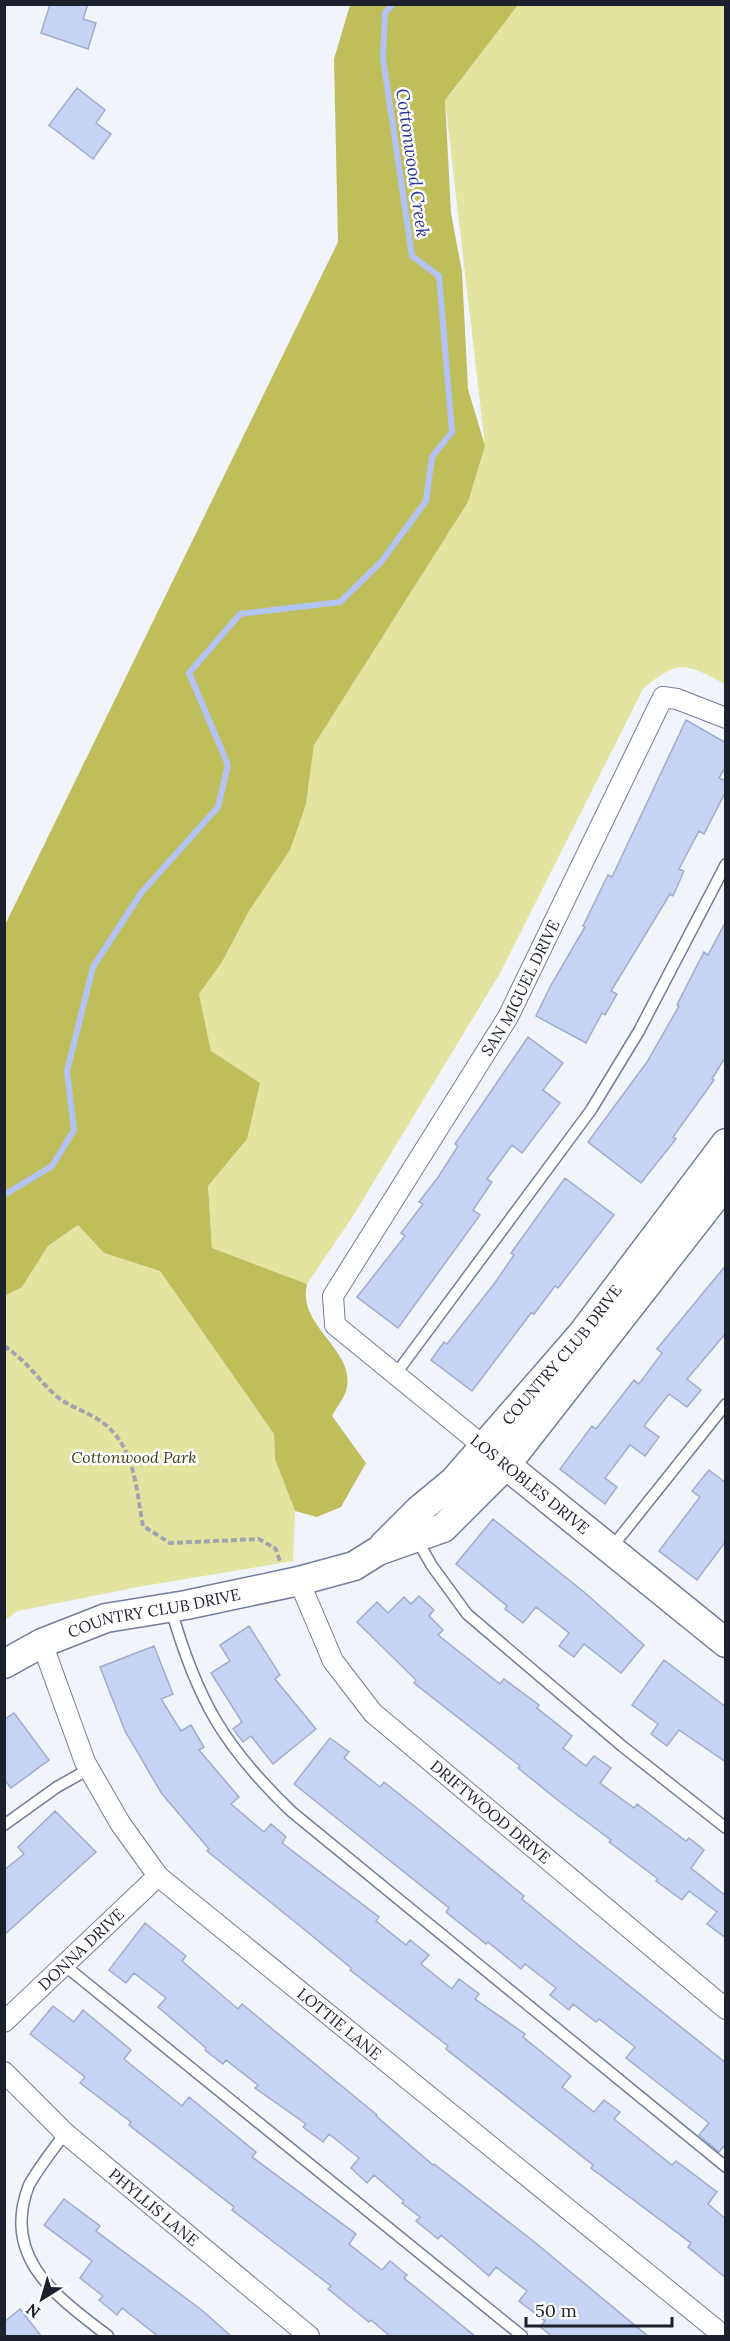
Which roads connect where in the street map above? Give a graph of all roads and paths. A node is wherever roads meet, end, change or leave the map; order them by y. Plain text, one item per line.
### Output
1 (726, 718) edge
2 (726, 864) edge
3 (726, 1143) edge
4 (726, 1183) edge
5 (335, 1324) joint
6 (4, 1346) edge
7 (395, 1375) junction
8 (726, 1404) edge
9 (484, 1446) junction
10 (506, 1465) junction
11 (416, 1538) junction
12 (610, 1549) junction
13 (378, 1551) junction
14 (293, 1582) junction
15 (171, 1608) junction
16 (722, 1633) edge
17 (42, 1643) junction
18 (4, 1664) edge
19 (89, 1769) junction
20 (4, 1825) edge
21 (726, 1828) edge
22 (158, 1876) junction
23 (64, 1965) junction
24 (726, 2009) edge
25 (4, 2022) edge
26 (4, 2072) edge
27 (65, 2133) junction
28 (726, 2167) edge
29 (108, 2337) edge
30 (309, 2337) edge
31 (522, 2337) edge
32 (724, 2337) edge

1 - 5 street, SAN MIGUEL DRIVE
2 - 7 lane
3 - 9 street, COUNTRY CLUB DRIVE
4 - 10 street, COUNTRY CLUB DRIVE
5 - 7 street, LOS ROBLES DRIVE
6 - 14 path
7 - 9 street, LOS ROBLES DRIVE
8 - 12 lane
9 - 10 street, LOS ROBLES DRIVE
9 - 13 street, COUNTRY CLUB DRIVE
10 - 11 street, COUNTRY CLUB DRIVE
10 - 12 street, LOS ROBLES DRIVE
11 - 13 street, COUNTRY CLUB DRIVE
11 - 21 lane
12 - 16 street, LOS ROBLES DRIVE
13 - 14 street, COUNTRY CLUB DRIVE
14 - 15 street, COUNTRY CLUB DRIVE
14 - 24 street, DRIFTWOOD DRIVE
15 - 17 street, COUNTRY CLUB DRIVE
15 - 28 lane
17 - 18 street, COUNTRY CLUB DRIVE
17 - 19 street, LOTTIE LANE
19 - 20 lane
19 - 22 street, LOTTIE LANE
22 - 23 street, DONNA DRIVE
22 - 32 street, LOTTIE LANE
23 - 25 street, DONNA DRIVE
23 - 31 lane
26 - 27 street, PHYLLIS LANE
27 - 29 lane
27 - 30 street, PHYLLIS LANE

